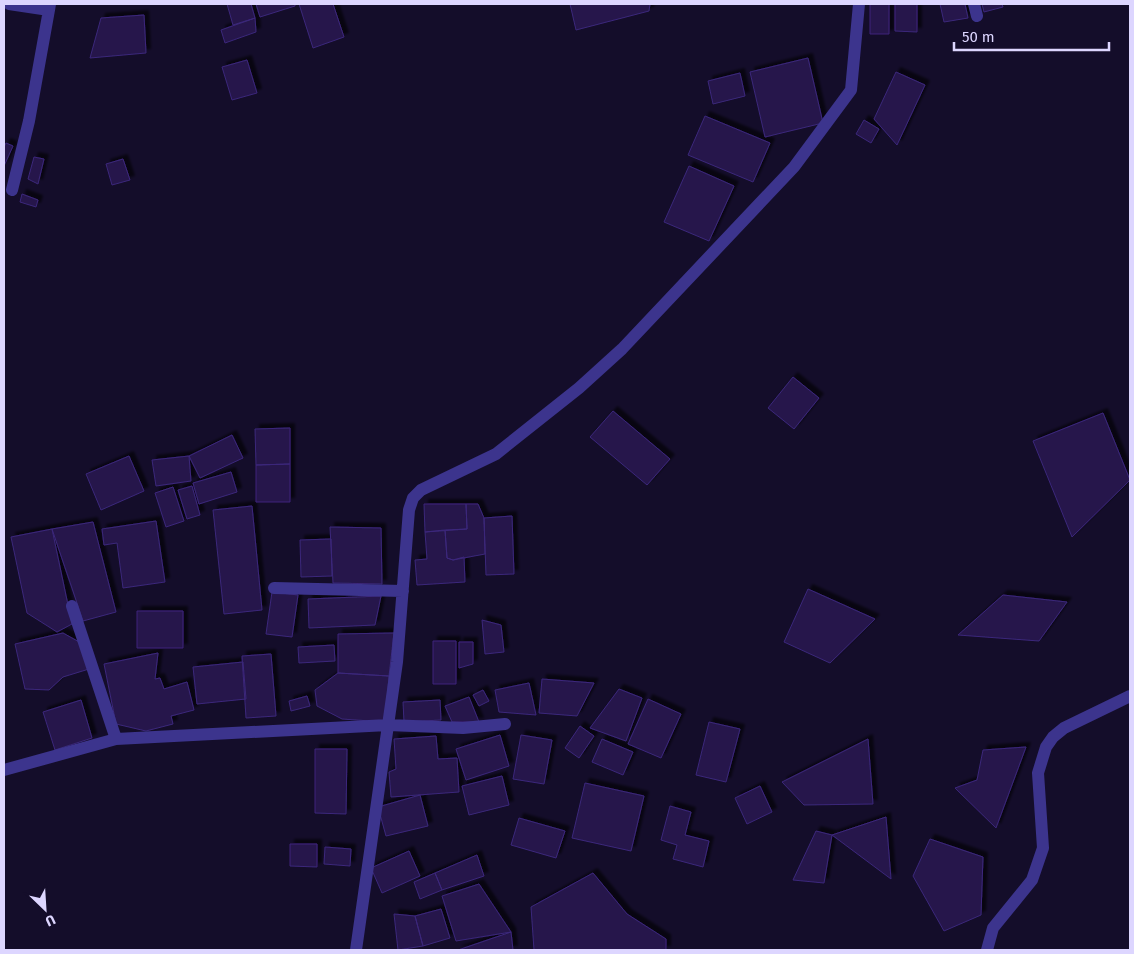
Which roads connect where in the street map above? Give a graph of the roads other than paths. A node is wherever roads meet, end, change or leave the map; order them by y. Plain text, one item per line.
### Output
1 (9, 4) edge
2 (859, 4) edge
3 (50, 7) edge
4 (12, 190) dead end
5 (274, 588) dead end
6 (403, 591) junction
7 (72, 606) dead end
8 (1130, 696) edge
9 (505, 724) dead end
10 (388, 725) junction
11 (116, 739) junction
12 (4, 770) edge
13 (356, 950) edge
14 (986, 950) edge

1 - 3 street
2 - 6 street
3 - 4 street
5 - 6 street
6 - 10 street
7 - 11 street
8 - 14 street
9 - 10 street
10 - 11 street
10 - 13 street
11 - 12 street

